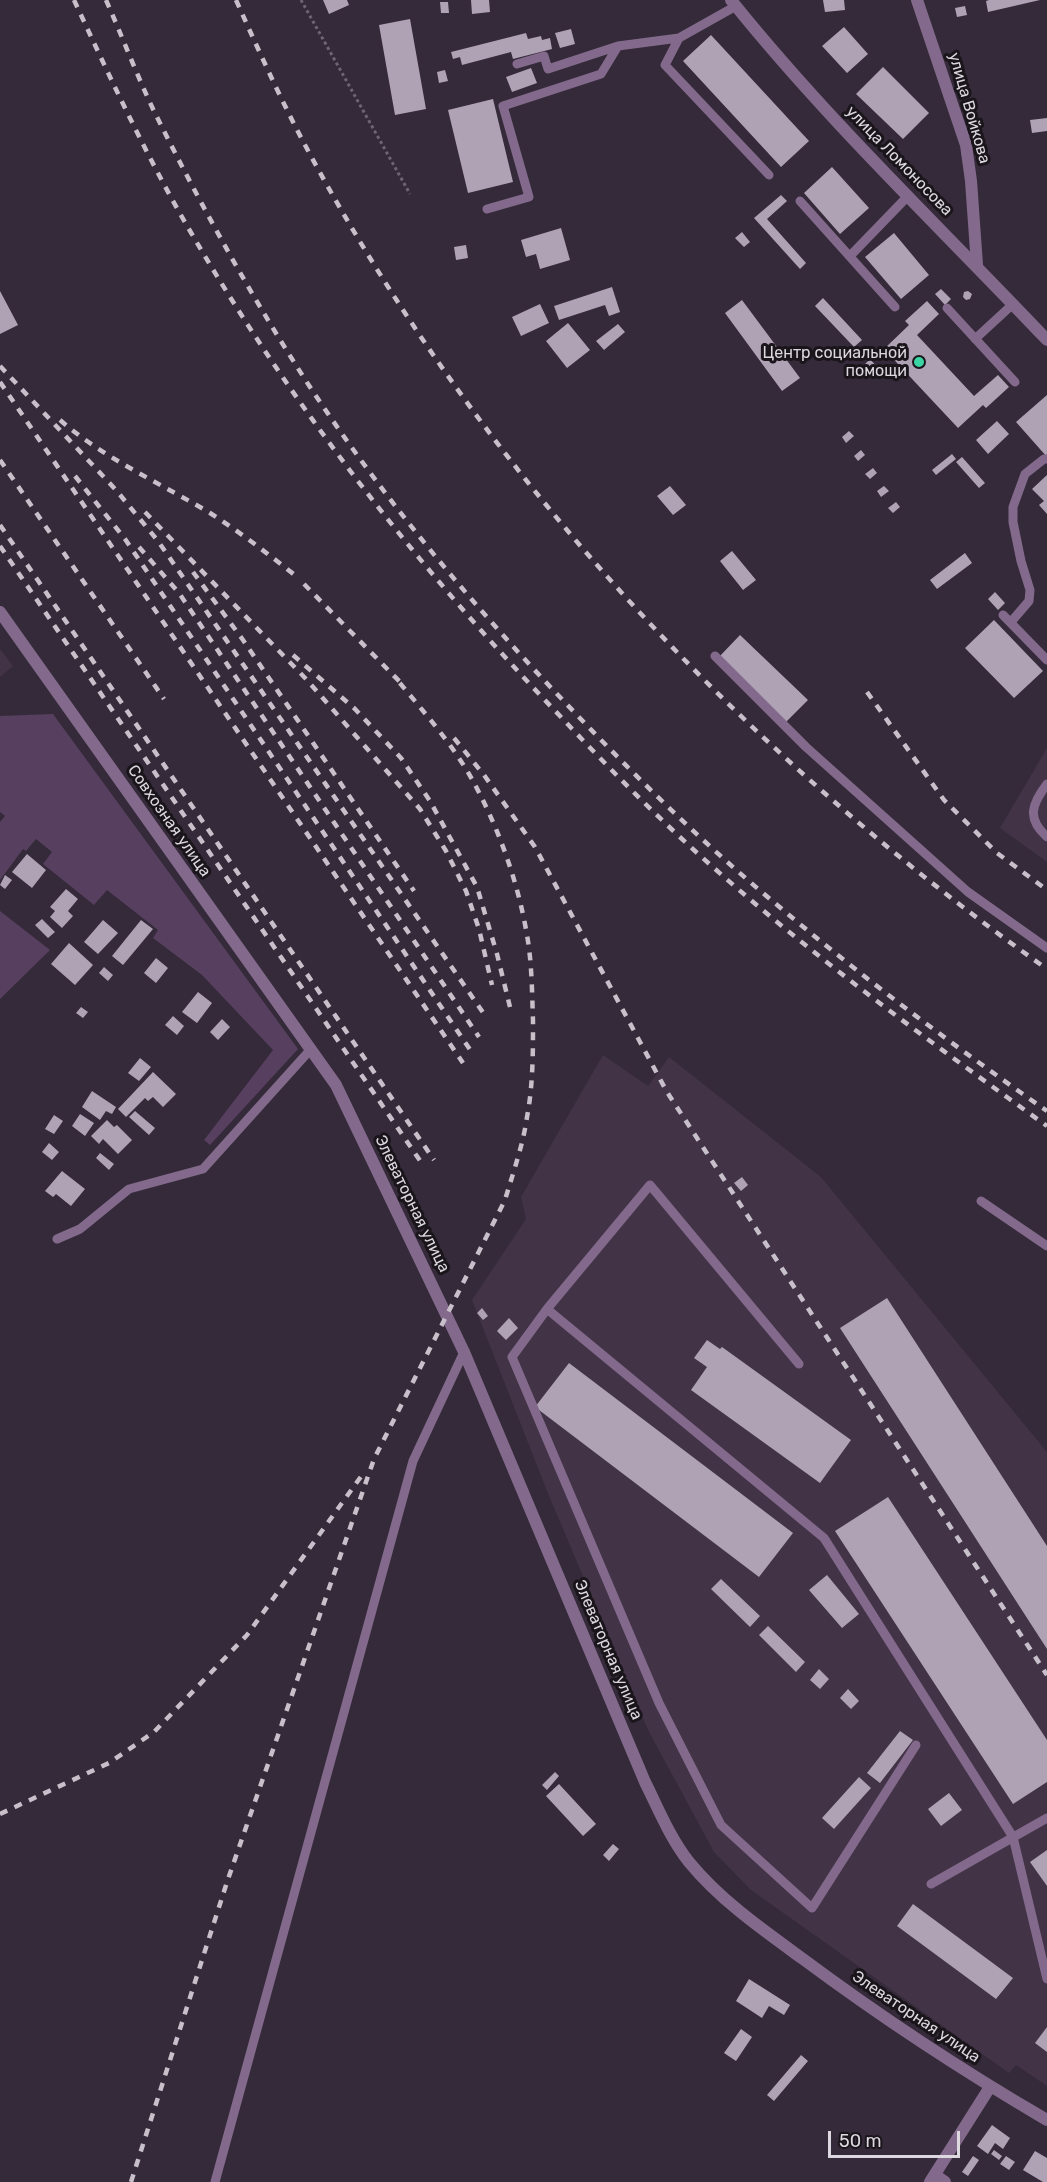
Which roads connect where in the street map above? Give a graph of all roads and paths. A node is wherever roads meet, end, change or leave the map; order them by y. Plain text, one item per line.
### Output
1 (302, 0) edge
2 (917, 0) edge
3 (734, 3) edge
4 (679, 38) junction
5 (618, 46) junction
6 (517, 64) dead end
7 (769, 175) dead end
8 (410, 194) dead end
9 (908, 196) junction
10 (800, 201) dead end
11 (487, 209) dead end
12 (849, 256) junction
13 (977, 265) junction
14 (1013, 303) junction
15 (895, 306) dead end
16 (947, 308) dead end
17 (975, 339) junction
18 (1047, 340) edge
19 (1014, 382) dead end
20 (1047, 459) edge
21 (0, 612) edge
22 (1004, 615) dead end
23 (1011, 622) junction
24 (715, 656) dead end
25 (1047, 660) edge
26 (1047, 784) edge
27 (1047, 837) edge
28 (1047, 948) edge
29 (311, 1049) junction
30 (981, 1201) dead end
31 (57, 1239) dead end
32 (1047, 1246) edge
33 (547, 1309) junction
34 (464, 1352) junction
35 (799, 1365) dead end
36 (916, 1746) dead end
37 (1047, 1818) edge
38 (1013, 1837) junction
39 (930, 1884) dead end
40 (1047, 1979) edge
41 (990, 2087) junction
42 (1047, 2120) edge
43 (937, 2180) edge
44 (215, 2182) edge

1 - 8 path
2 - 13 street, улица Войкова
3 - 4 lane
3 - 9 street, улица Ломоносова
4 - 5 lane
4 - 7 lane
5 - 6 lane
5 - 11 lane
9 - 12 lane
9 - 13 street, улица Ломоносова
10 - 12 lane
12 - 15 lane
13 - 14 street, улица Ломоносова
14 - 17 lane
14 - 18 street, улица Ломоносова
16 - 17 lane
17 - 19 lane
20 - 23 lane
21 - 29 street, Совхозная улица
22 - 23 lane
23 - 25 lane
24 - 28 lane
26 - 27 lane
29 - 31 lane
29 - 34 street, Элеваторная улица
30 - 32 lane
33 - 35 lane
33 - 36 lane
33 - 38 lane
34 - 41 street, Элеваторная улица
34 - 44 lane
37 - 38 lane
38 - 39 lane
38 - 40 lane
41 - 42 street, Элеваторная улица
41 - 43 street

